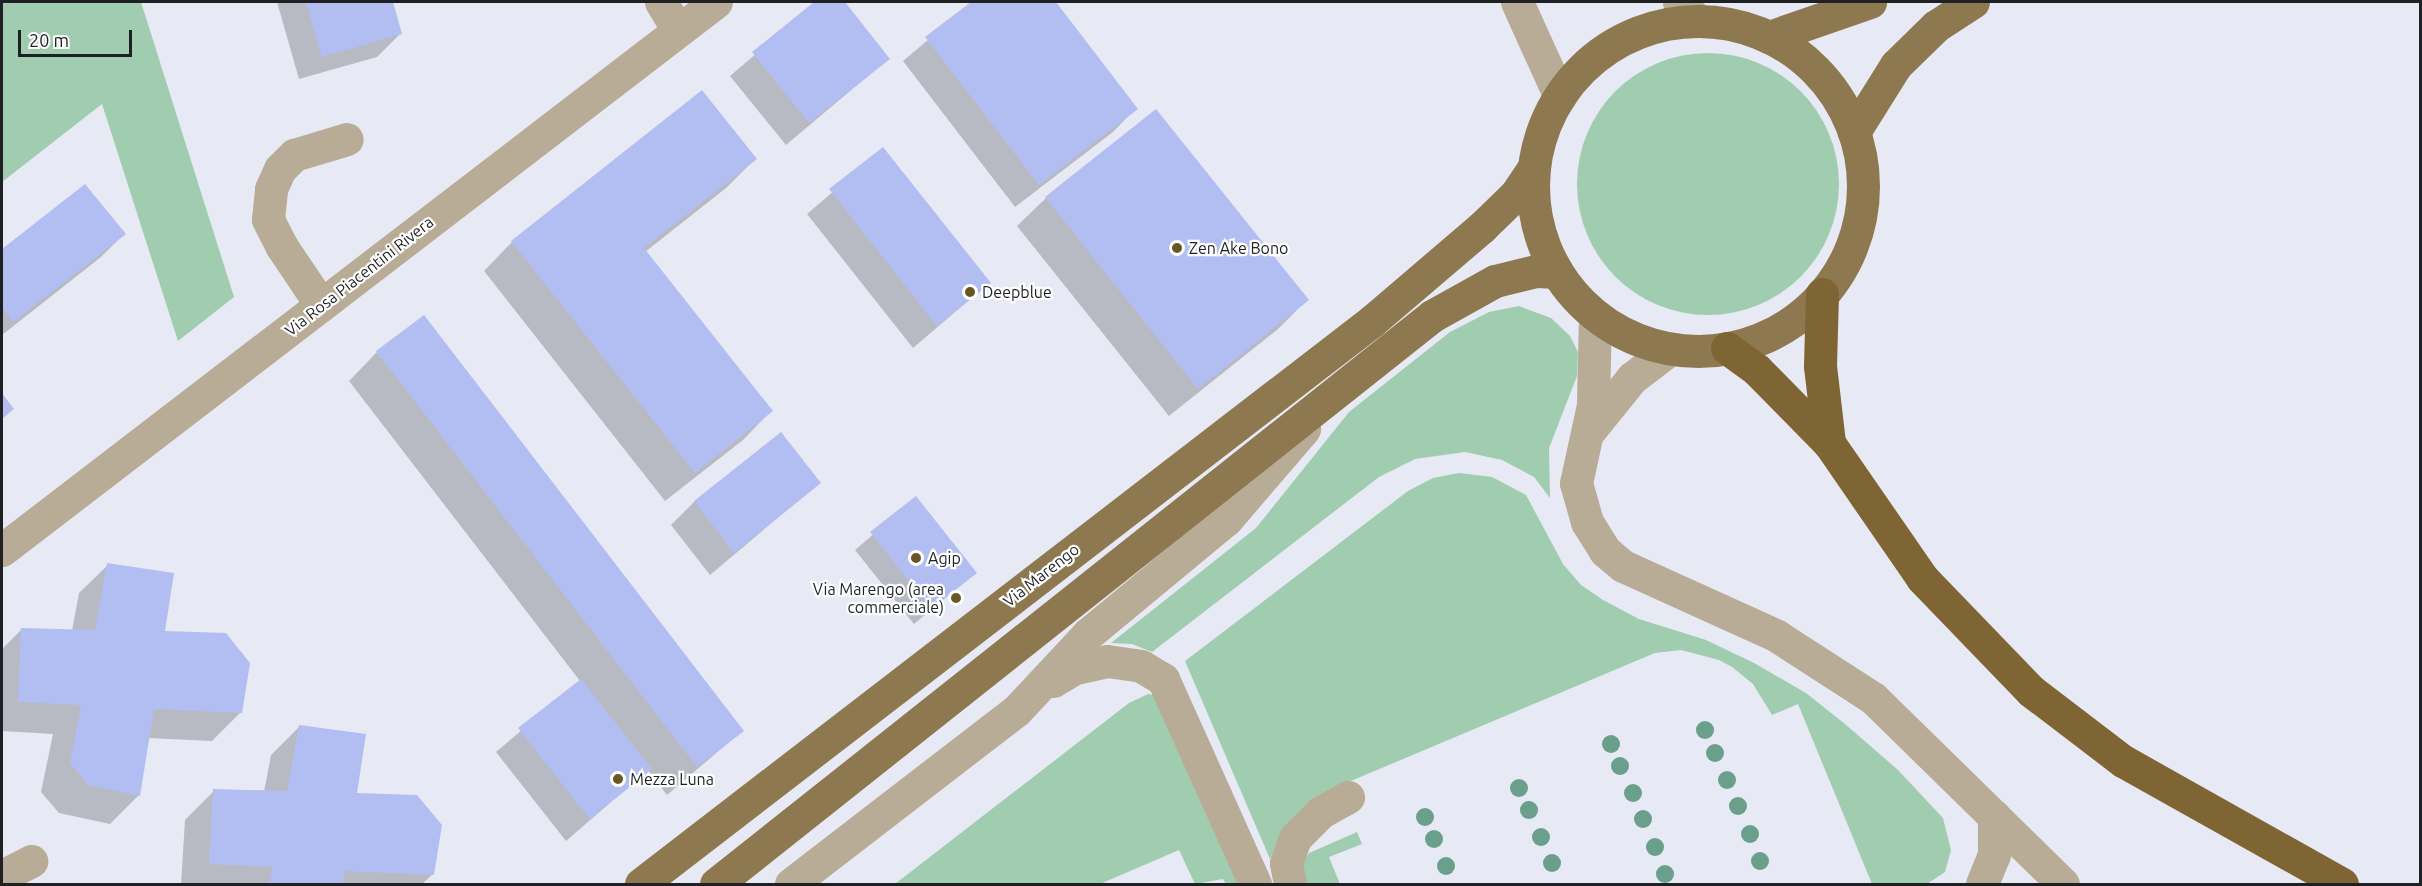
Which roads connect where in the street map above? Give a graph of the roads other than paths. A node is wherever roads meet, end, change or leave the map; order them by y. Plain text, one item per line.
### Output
1 (661, 2) edge
2 (716, 2) edge
3 (1516, 2) edge
4 (1870, 2) edge
5 (1973, 2) edge
6 (1689, 11) edge
7 (678, 30) junction
8 (1769, 37) junction
9 (1560, 97) junction
10 (1854, 132) junction
11 (347, 139) dead end
12 (1534, 167) junction
13 (1557, 272) junction
14 (1822, 294) junction
15 (321, 305) junction
16 (1594, 315) junction
17 (1727, 348) junction
18 (1670, 349) junction
19 (1340, 389) junction
20 (1588, 434) junction
21 (1829, 443) junction
22 (2, 550) edge
23 (1017, 711) junction
24 (1348, 797) dead end
25 (1994, 816) junction
26 (31, 861) dead end
27 (2, 876) edge
28 (2055, 883) edge
29 (641, 885) edge
30 (716, 885) edge
31 (791, 885) edge
32 (1256, 885) edge
33 (1290, 885) edge
34 (1982, 885) edge
35 (2342, 885) edge

1 - 7 street
2 - 7 street, Via Rosa Piacentini Rivera
3 - 9 street
4 - 8 main road
5 - 10 main road
6 - 8 main road
6 - 9 main road
7 - 15 street, Via Rosa Piacentini Rivera
8 - 10 main road
9 - 12 main road
10 - 14 main road
11 - 15 street
12 - 13 main road
12 - 29 main road, Via Marengo
13 - 16 main road
13 - 19 main road
14 - 17 main road
14 - 21 highway
15 - 22 street, Via Rosa Piacentini Rivera
16 - 18 main road
16 - 20 street
17 - 18 main road
17 - 21 highway
18 - 20 street
19 - 23 street
19 - 30 main road
20 - 25 street
21 - 35 highway
23 - 31 street
23 - 32 street
24 - 33 street
25 - 28 street
25 - 34 street
26 - 27 street

